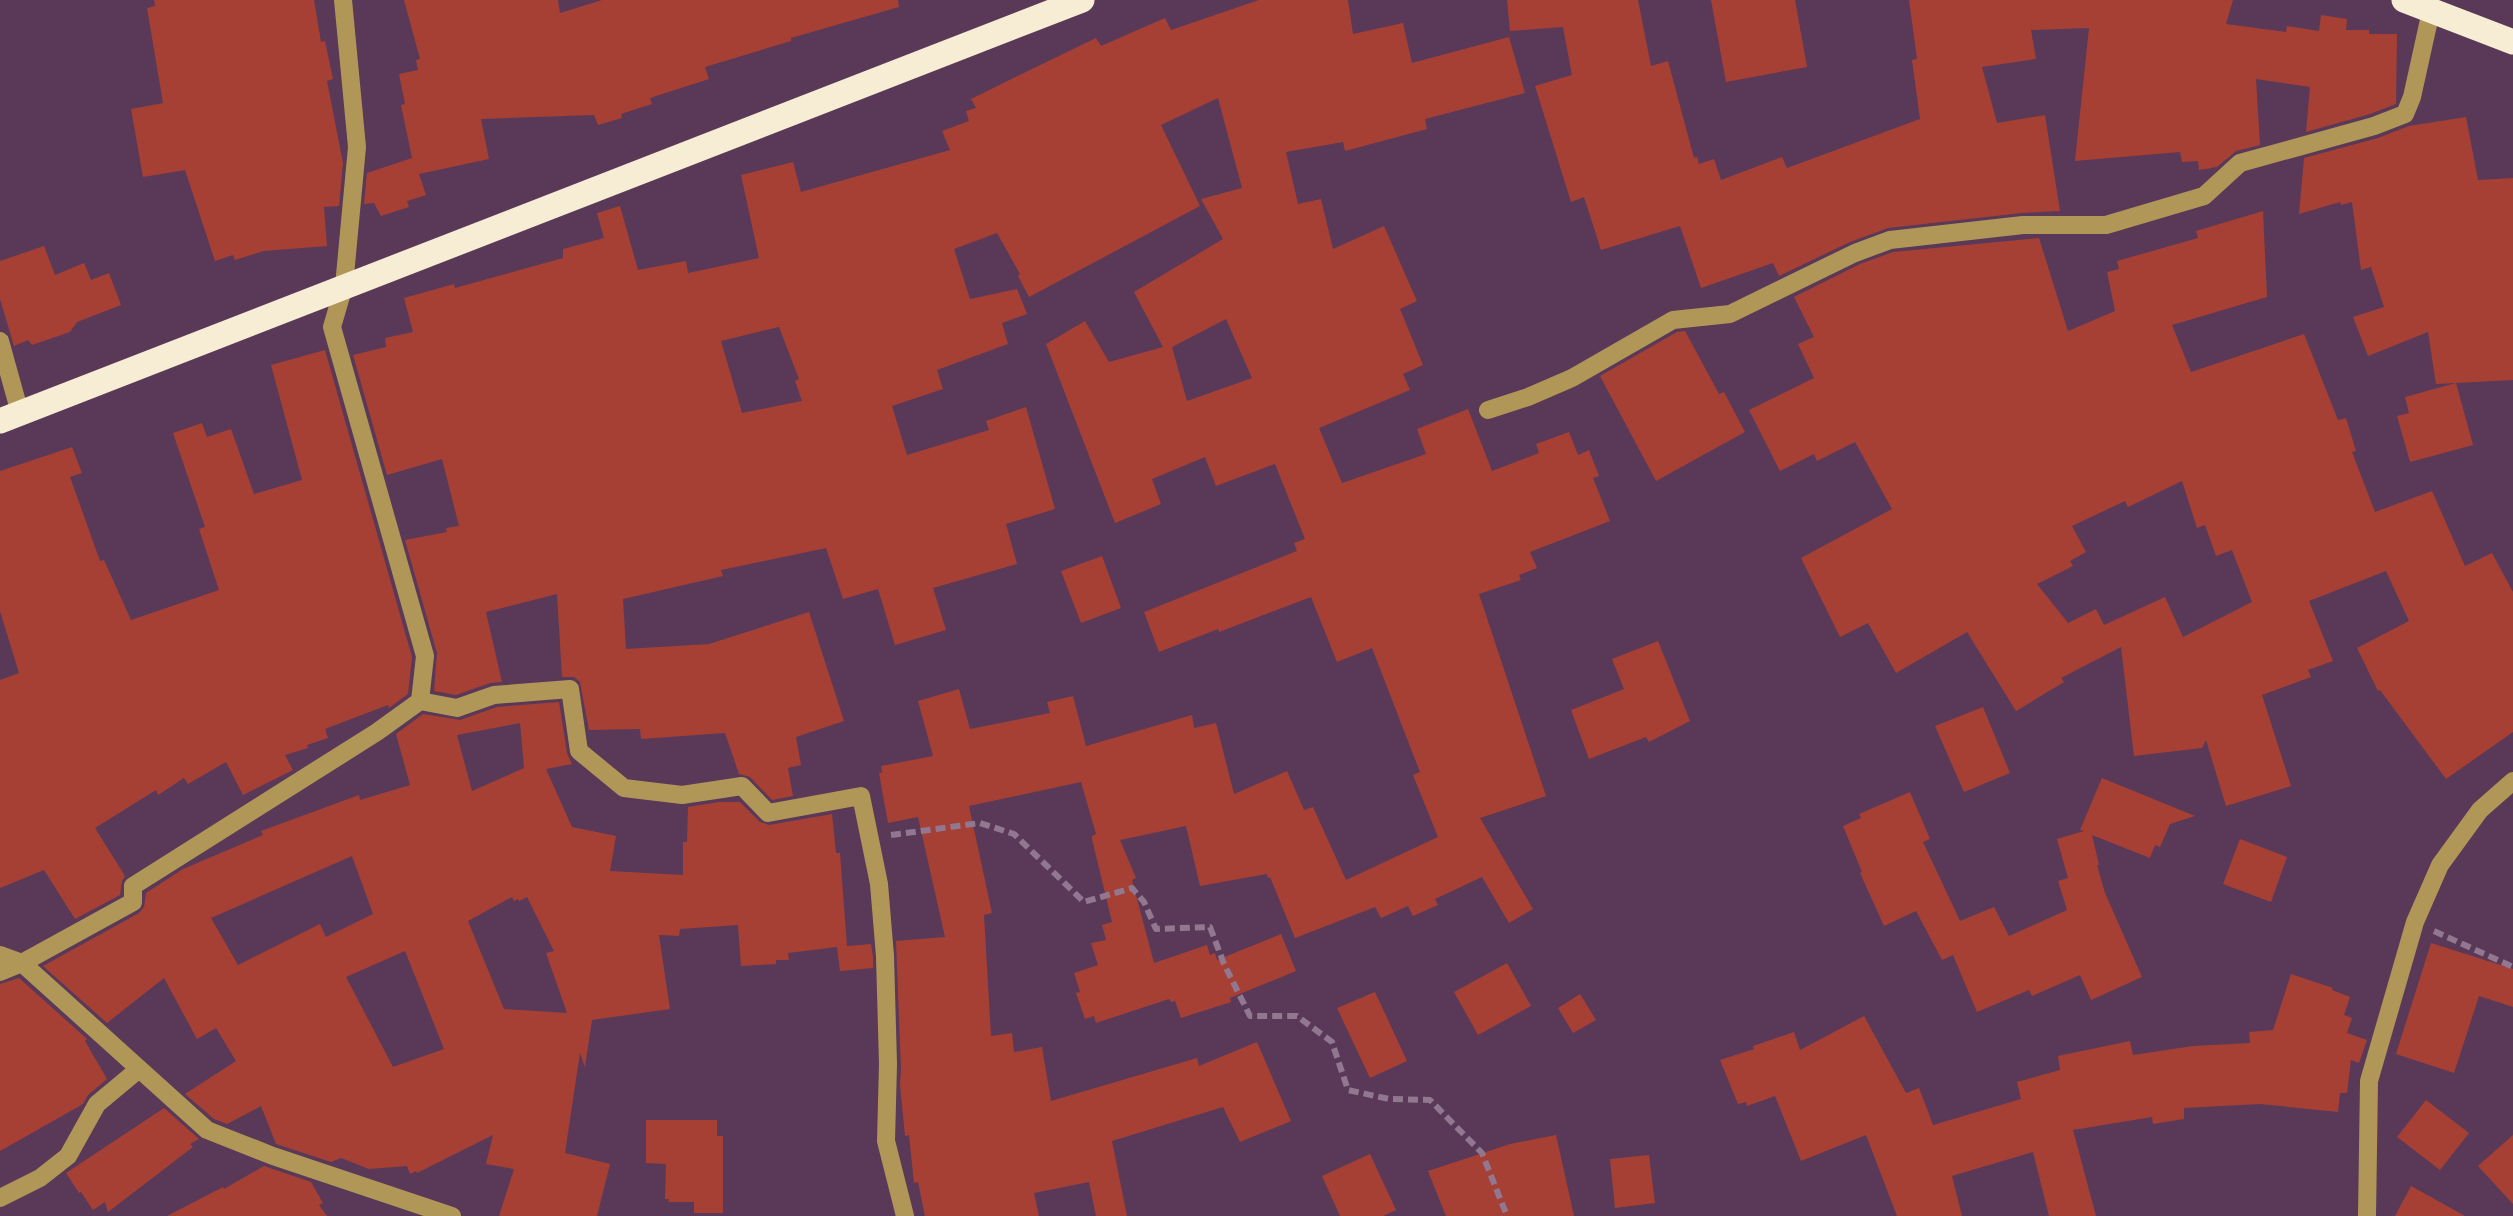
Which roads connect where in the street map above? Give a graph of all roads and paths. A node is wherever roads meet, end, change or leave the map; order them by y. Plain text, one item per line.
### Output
1 (344, 0) edge
2 (1082, 0) edge
3 (2404, 0) edge
4 (2431, 11) junction
5 (2513, 42) edge
6 (344, 286) junction
7 (0, 341) edge
8 (1488, 410) dead end
9 (10, 417) edge
10 (420, 700) junction
11 (2513, 781) edge
12 (871, 836) junction
13 (2415, 922) junction
14 (0, 955) edge
15 (22, 963) junction
16 (2513, 967) edge
17 (0, 972) edge
18 (139, 1069) junction
19 (0, 1198) edge
20 (452, 1216) edge
21 (904, 1216) edge
22 (1506, 1216) edge
23 (2367, 1216) edge

1 - 6 street
2 - 6 main road
3 - 4 main road
4 - 5 main road
4 - 8 street
6 - 9 main road
6 - 10 street
7 - 9 street
10 - 12 street
10 - 15 street
11 - 13 street
12 - 21 street
12 - 22 path
13 - 16 path
13 - 23 street
14 - 15 street
15 - 17 street
15 - 18 street
18 - 19 street
18 - 20 street

